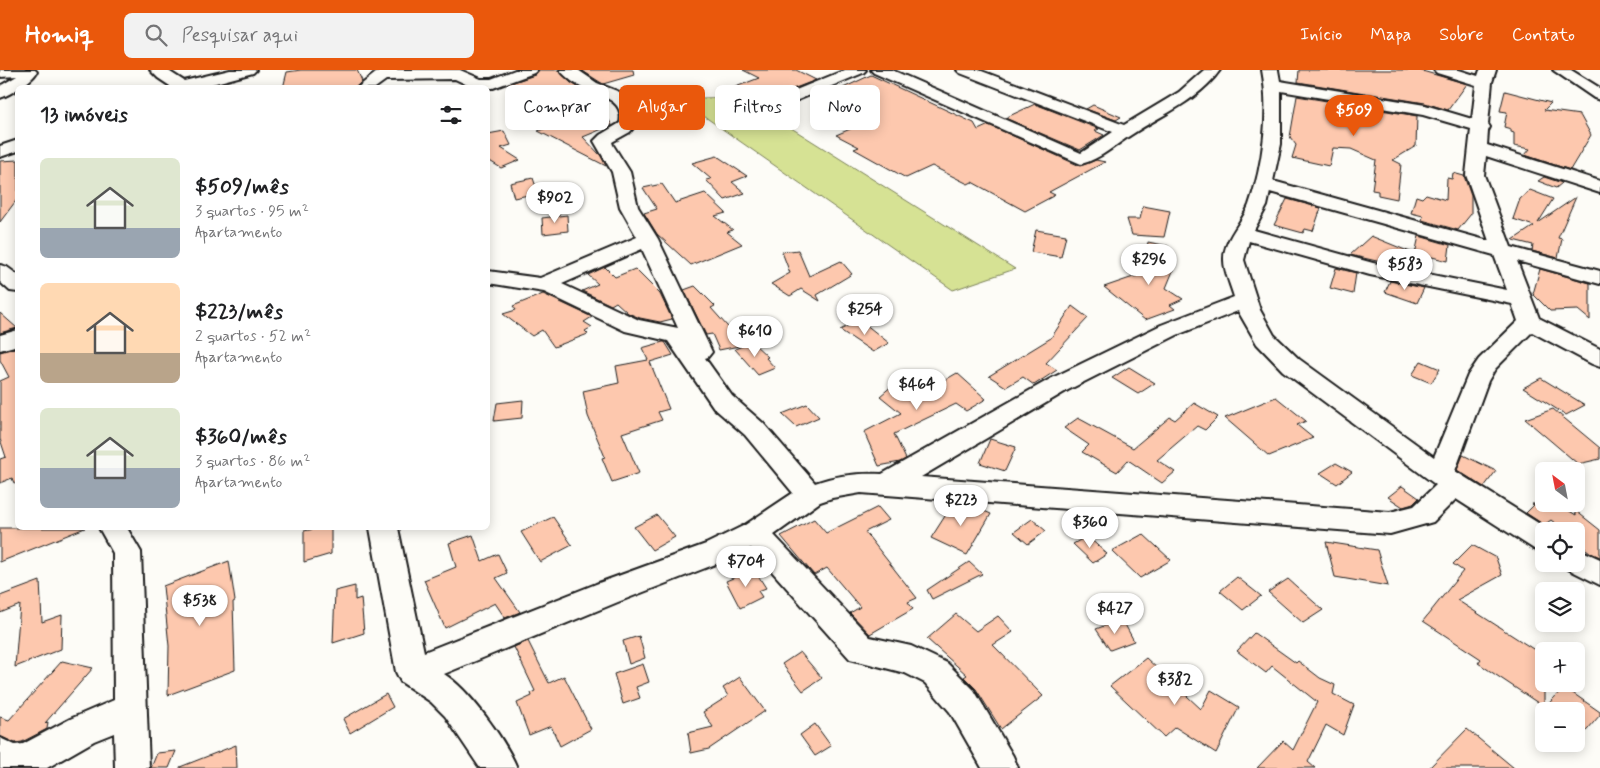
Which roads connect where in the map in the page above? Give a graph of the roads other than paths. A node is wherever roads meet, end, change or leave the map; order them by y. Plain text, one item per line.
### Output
1 (158, 70) edge
2 (248, 70) edge
3 (529, 70) edge
4 (568, 70) edge
5 (858, 70) edge
6 (879, 70) edge
7 (1212, 70) edge
8 (1442, 70) edge
9 (1560, 70) edge
10 (976, 71) edge
11 (0, 72) edge
12 (380, 72) edge
13 (1486, 76) edge
14 (1271, 77) edge
15 (176, 85) edge
16 (187, 85) edge
17 (367, 85) edge
18 (0, 92) edge
19 (800, 94) edge
20 (1600, 95) edge
21 (1482, 127) junction
22 (1125, 131) junction
23 (15, 146) edge
24 (1479, 148) junction
25 (0, 152) edge
26 (1263, 184) junction
27 (1600, 187) edge
28 (1243, 233) junction
29 (648, 239) junction
30 (1504, 250) junction
31 (0, 271) edge
32 (1600, 278) edge
33 (493, 282) edge
34 (15, 284) edge
35 (542, 284) junction
36 (1520, 299) junction
37 (1246, 300) junction
38 (1530, 322) junction
39 (15, 338) edge
40 (0, 343) edge
41 (1600, 359) edge
42 (723, 402) junction
43 (1447, 480) junction
44 (886, 485) junction
45 (810, 495) junction
46 (115, 530) edge
47 (384, 530) edge
48 (755, 533) junction
49 (1535, 535) edge
50 (1585, 565) edge
51 (1600, 573) edge
52 (412, 672) junction
53 (129, 710) junction
54 (0, 756) edge
55 (132, 768) edge
56 (500, 768) edge
57 (1001, 768) edge

1 - 15 street
2 - 16 street
3 - 12 street
4 - 29 street
5 - 19 street
6 - 22 street
7 - 22 street
8 - 13 street
9 - 20 street
10 - 22 street
11 - 18 street
12 - 17 street
13 - 21 street
14 - 21 street
14 - 26 street
21 - 24 street
23 - 25 street
24 - 27 street
24 - 30 street
26 - 28 street
26 - 30 street
28 - 36 street
28 - 37 street
29 - 35 street
29 - 42 street
30 - 32 street
30 - 36 street
31 - 34 street
33 - 35 street
35 - 42 street
36 - 38 street
37 - 43 street
37 - 44 street
38 - 41 street
38 - 43 street
39 - 40 street
42 - 45 street
43 - 44 street
43 - 49 street
44 - 45 street
45 - 48 street
46 - 53 street
47 - 52 street
48 - 52 street
48 - 57 street
50 - 51 street
52 - 56 street
53 - 54 street
53 - 55 street

